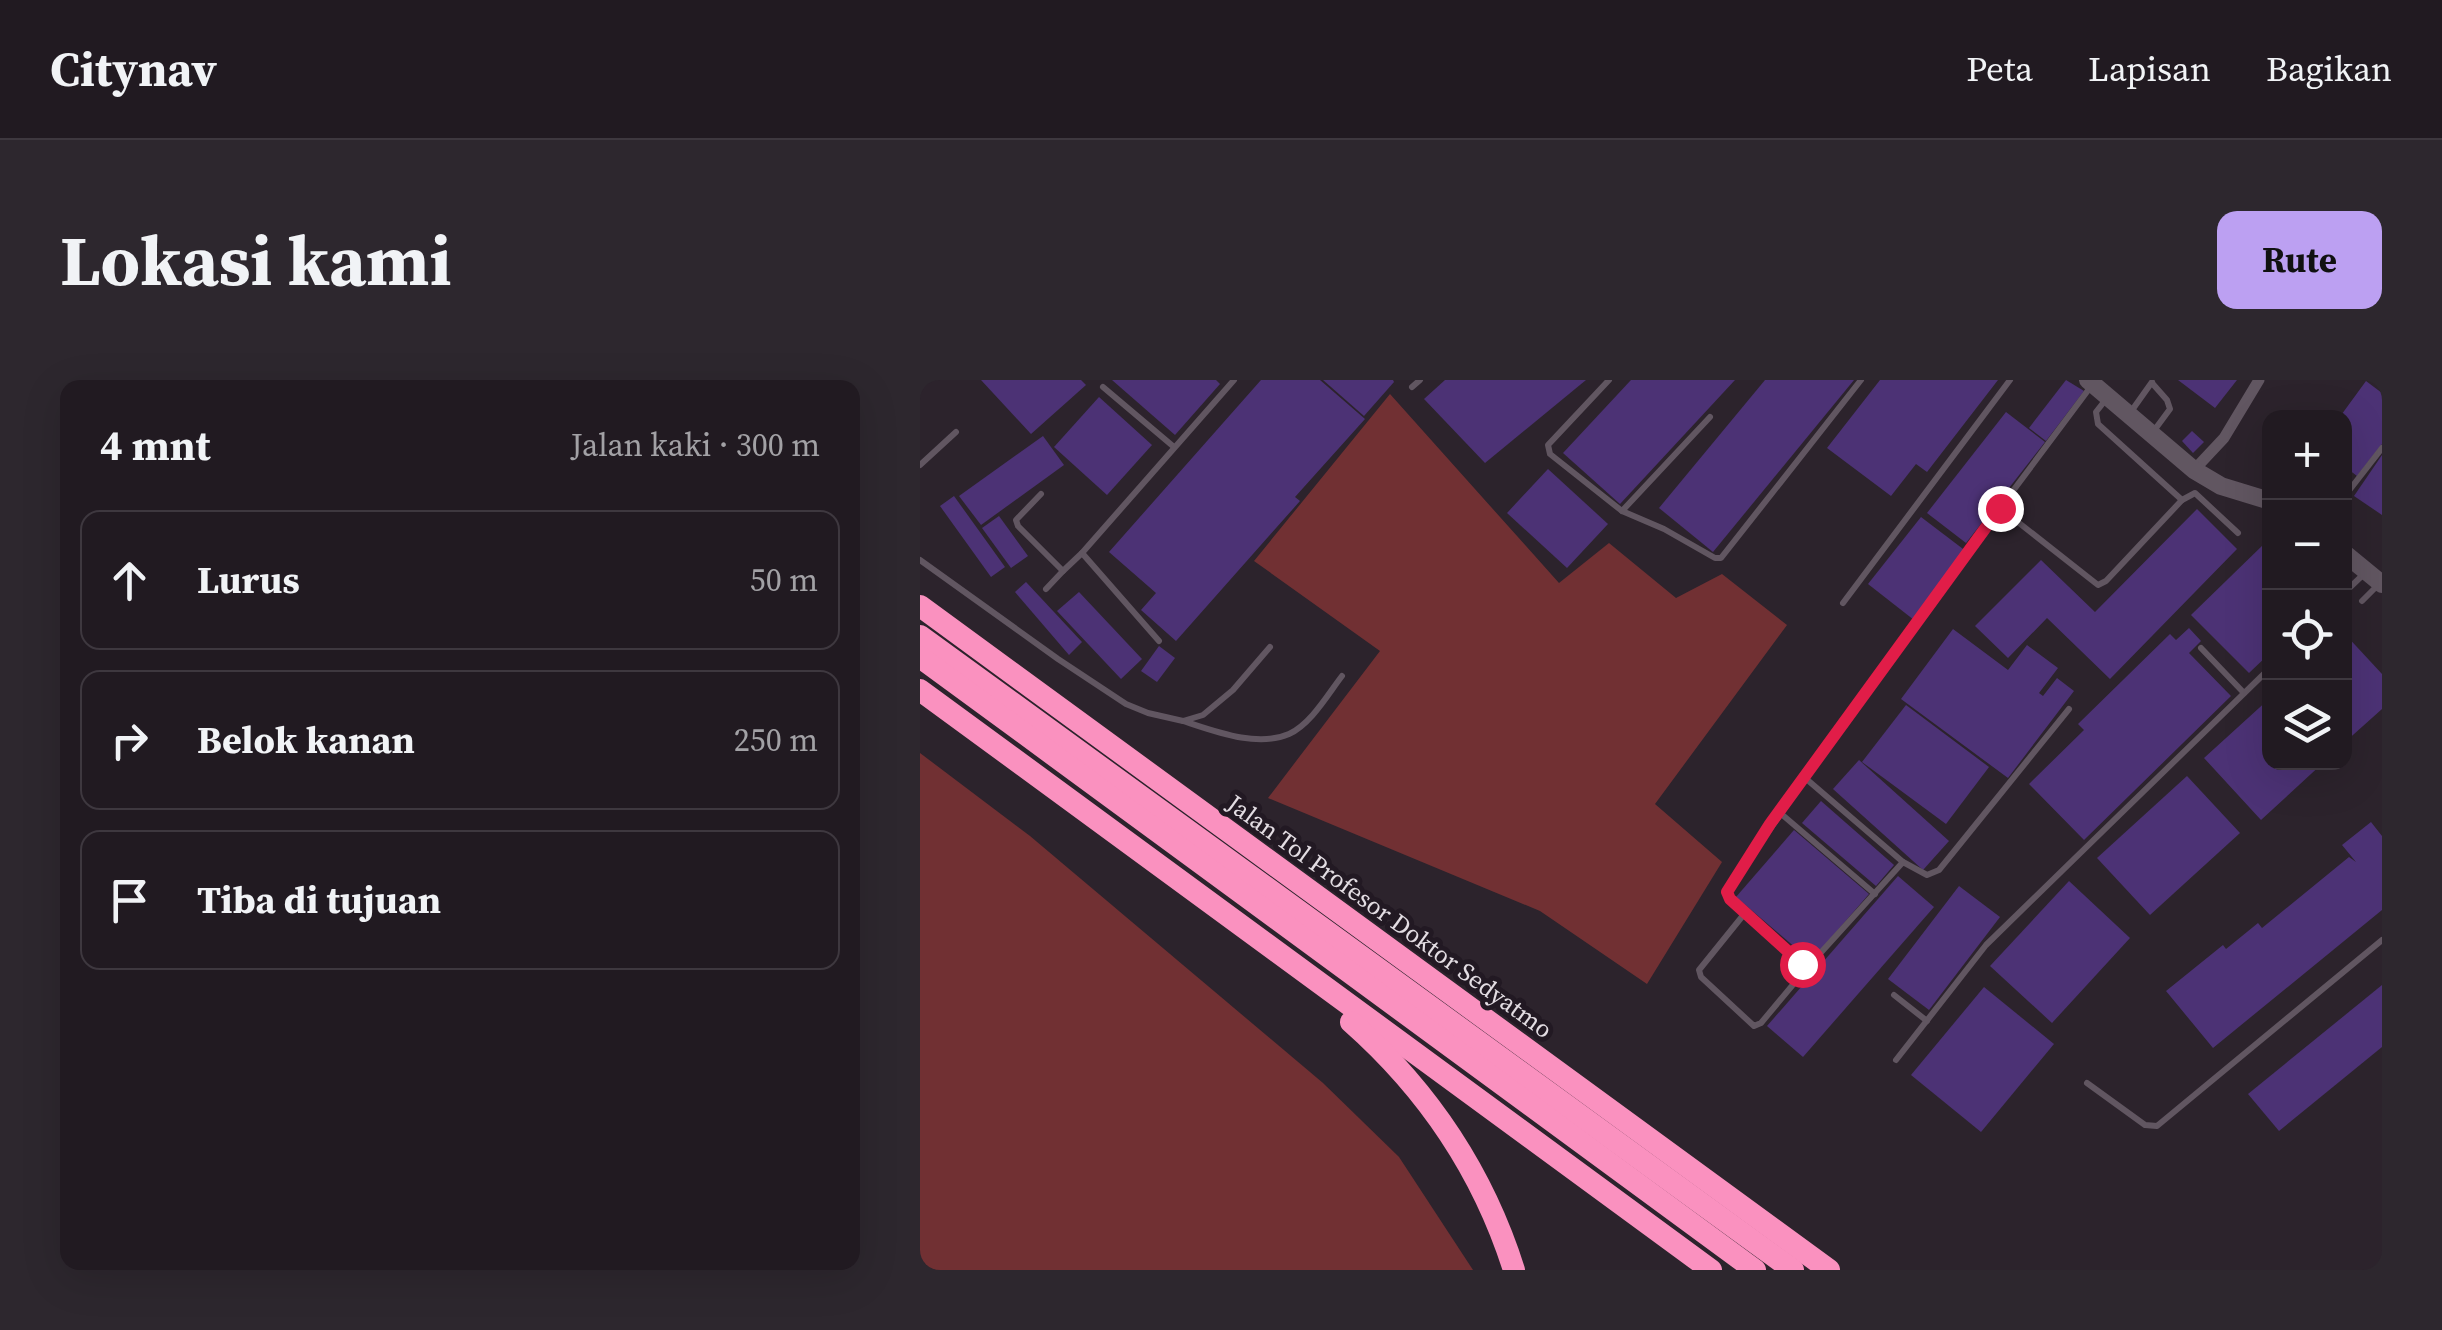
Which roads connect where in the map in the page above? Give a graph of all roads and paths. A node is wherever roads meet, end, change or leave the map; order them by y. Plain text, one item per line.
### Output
1 (1234, 380) edge
2 (1420, 380) edge
3 (1609, 380) edge
4 (1861, 380) edge
5 (2010, 380) edge
6 (2259, 380) edge
7 (2090, 382) edge
8 (2153, 382) edge
9 (1103, 387) dead end
10 (1412, 387) dead end
11 (2108, 397) junction
12 (2130, 414) junction
13 (1710, 417) dead end
14 (956, 432) dead end
15 (2152, 433) junction
16 (1174, 447) junction
17 (2382, 448) edge
18 (920, 465) edge
19 (2194, 470) junction
20 (2352, 482) edge
21 (1041, 494) dead end
22 (2182, 500) junction
23 (2267, 500) edge
24 (2000, 508) junction
25 (1622, 511) junction
26 (2238, 533) dead end
27 (1082, 553) junction
28 (2352, 558) edge
29 (920, 560) edge
30 (1064, 571) junction
31 (2378, 578) edge
32 (1046, 589) dead end
33 (2351, 590) edge
34 (2362, 601) dead end
35 (1844, 604) dead end
36 (920, 606) edge
37 (920, 636) edge
38 (1158, 641) dead end
39 (1270, 648) dead end
40 (2201, 648) dead end
41 (920, 657) edge
42 (2262, 675) edge
43 (1342, 676) dead end
44 (920, 690) edge
45 (2244, 692) junction
46 (2070, 709) dead end
47 (1182, 721) junction
48 (1804, 777) junction
49 (1779, 812) junction
50 (1903, 862) junction
51 (1875, 894) junction
52 (1745, 913) junction
53 (2382, 940) edge
54 (1806, 969) junction
55 (1894, 995) dead end
56 (1926, 1021) junction
57 (1896, 1060) dead end
58 (2087, 1083) dead end
59 (1514, 1270) edge
60 (1710, 1270) edge
61 (1754, 1270) edge
62 (1794, 1270) edge
63 (1829, 1270) edge

1 - 16 lane
2 - 10 lane
3 - 25 lane
4 - 25 lane
5 - 35 lane
6 - 19 street
7 - 11 main road
7 - 24 lane
8 - 12 lane
8 - 15 lane
9 - 16 lane
11 - 12 main road
11 - 22 lane
12 - 15 main road
13 - 25 lane
14 - 18 lane
15 - 19 main road
16 - 27 lane
17 - 20 lane
19 - 23 main road
21 - 30 lane
22 - 24 lane
22 - 26 lane
24 - 48 lane
27 - 30 lane
27 - 38 lane
28 - 31 main road
29 - 47 lane
30 - 32 lane
31 - 33 lane
31 - 34 lane
36 - 63 highway, Jalan Tol Profesor Doktor Sedyatmo
37 - 62 highway, Jalan Tol Profesor Doktor Sedyatmo
39 - 47 lane
40 - 45 lane
41 - 61 highway
42 - 45 lane
43 - 47 lane
44 - 59 highway
44 - 60 highway
45 - 56 lane
46 - 50 lane
48 - 49 lane
48 - 50 lane
49 - 51 lane
49 - 52 lane
50 - 51 lane
51 - 54 lane
52 - 54 lane
52 - 54 lane
53 - 58 lane
55 - 56 lane
56 - 57 lane

